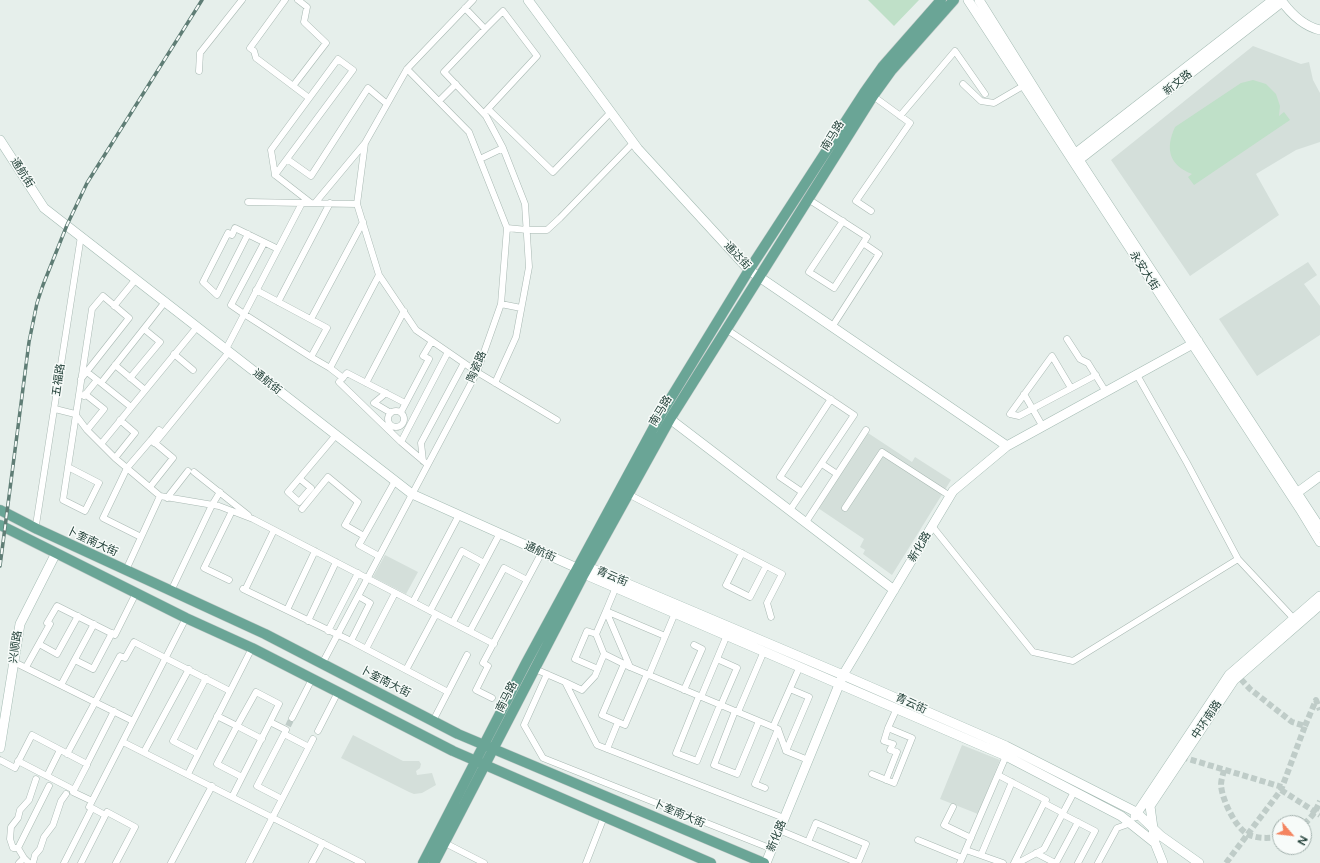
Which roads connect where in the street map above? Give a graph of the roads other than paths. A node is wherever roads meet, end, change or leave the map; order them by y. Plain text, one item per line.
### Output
1 (242, 0) edge
2 (285, 0) edge
3 (298, 0) edge
4 (528, 0) edge
5 (940, 0) edge
6 (954, 0) edge
7 (968, 0) edge
8 (979, 0) edge
9 (470, 1) edge
10 (1279, 1) edge
11 (465, 8) junction
12 (485, 29) junction
13 (1320, 30) edge
14 (407, 69) junction
15 (199, 71) dead end
16 (456, 84) junction
17 (963, 84) dead end
18 (293, 86) junction
19 (1023, 86) junction
20 (984, 94) dead end
21 (873, 96) junction
22 (309, 98) junction
23 (439, 101) junction
24 (387, 104) junction
25 (485, 111) junction
26 (610, 112) junction
27 (900, 116) junction
28 (0, 140) edge
29 (365, 143) junction
30 (633, 143) junction
31 (503, 148) junction
32 (287, 159) junction
33 (480, 159) junction
34 (1075, 159) junction
35 (275, 175) junction
36 (808, 199) junction
37 (248, 202) dead end
38 (302, 203) junction
39 (313, 203) junction
40 (330, 203) junction
41 (357, 204) junction
42 (871, 211) dead end
43 (842, 221) junction
44 (363, 222) junction
45 (507, 228) junction
46 (527, 230) junction
47 (248, 234) junction
48 (81, 236) junction
49 (264, 242) junction
50 (863, 243) junction
51 (278, 249) junction
52 (749, 270) junction
53 (379, 275) junction
54 (758, 277) junction
55 (136, 279) junction
56 (256, 290) junction
57 (165, 302) junction
58 (278, 302) junction
59 (501, 304) junction
60 (114, 306) junction
61 (522, 308) junction
62 (404, 311) junction
63 (244, 314) junction
64 (311, 319) junction
65 (197, 326) junction
66 (832, 327) junction
67 (144, 328) junction
68 (726, 329) junction
69 (1067, 339) dead end
70 (432, 341) junction
71 (1195, 343) junction
72 (227, 350) junction
73 (448, 352) junction
74 (174, 354) junction
75 (311, 357) junction
76 (464, 363) junction
77 (115, 365) junction
78 (330, 368) junction
79 (193, 370) dead end
80 (87, 372) junction
81 (477, 372) junction
82 (1096, 375) junction
83 (1137, 375) junction
84 (130, 378) junction
85 (343, 378) junction
86 (81, 379) junction
87 (99, 381) junction
88 (366, 383) junction
89 (495, 383) junction
90 (1071, 388) junction
91 (144, 390) junction
92 (1106, 392) junction
93 (386, 393) junction
94 (85, 394) junction
95 (1024, 394) junction
96 (831, 399) junction
97 (405, 403) junction
98 (77, 404) junction
99 (131, 407) junction
100 (1033, 408) junction
101 (55, 409) junction
102 (400, 412) junction
103 (391, 413) junction
104 (75, 414) junction
105 (670, 419) junction
106 (120, 420) junction
107 (557, 420) dead end
108 (394, 426) junction
109 (1043, 427) junction
110 (86, 430) junction
111 (866, 430) dead end
112 (336, 436) junction
113 (402, 439) junction
114 (153, 442) junction
115 (101, 444) junction
116 (1007, 446) junction
117 (115, 458) junction
118 (425, 463) junction
119 (822, 464) junction
120 (68, 467) junction
121 (128, 468) junction
122 (837, 474) junction
123 (1320, 476) edge
124 (300, 479) dead end
125 (395, 481) junction
126 (150, 487) junction
127 (220, 492) junction
128 (802, 492) junction
129 (412, 494) junction
130 (628, 494) junction
131 (1295, 494) junction
132 (950, 496) junction
133 (164, 497) junction
134 (212, 505) junction
135 (845, 508) dead end
136 (302, 509) dead end
137 (0, 510) edge
138 (790, 510) junction
139 (232, 511) junction
140 (459, 515) junction
141 (252, 519) junction
142 (806, 522) junction
143 (36, 524) dead end
144 (0, 525) edge
145 (932, 526) junction
146 (1320, 528) edge
147 (274, 530) junction
148 (500, 534) junction
149 (364, 536) junction
150 (142, 537) junction
151 (1320, 542) edge
152 (315, 551) junction
153 (542, 552) junction
154 (56, 553) junction
155 (742, 553) junction
156 (379, 556) junction
157 (1238, 559) junction
158 (336, 562) junction
159 (484, 563) junction
160 (766, 566) junction
161 (126, 570) junction
162 (583, 570) junction
163 (358, 573) junction
164 (367, 578) junction
165 (229, 580) dead end
166 (528, 580) junction
167 (616, 587) junction
168 (894, 590) junction
169 (171, 591) junction
170 (136, 593) junction
171 (395, 593) junction
172 (358, 596) junction
173 (1320, 596) edge
174 (413, 602) junction
175 (1320, 605) edge
176 (287, 610) junction
177 (606, 611) junction
178 (433, 612) junction
179 (675, 613) junction
180 (78, 616) junction
181 (771, 617) dead end
182 (186, 618) junction
183 (308, 621) junction
184 (1296, 621) junction
185 (453, 622) junction
186 (94, 624) junction
187 (328, 630) junction
188 (470, 631) junction
189 (112, 633) junction
190 (338, 634) junction
191 (596, 634) junction
192 (727, 635) junction
193 (665, 636) junction
194 (351, 641) junction
195 (39, 644) junction
196 (494, 644) junction
197 (694, 646) dead end
198 (252, 648) junction
199 (366, 648) junction
200 (764, 651) junction
201 (604, 654) junction
202 (467, 655) dead end
203 (166, 658) junction
204 (717, 659) junction
205 (75, 660) junction
206 (14, 662) junction
207 (322, 664) junction
208 (624, 664) junction
209 (800, 666) junction
210 (26, 667) junction
211 (630, 667) junction
212 (535, 669) junction
213 (598, 669) junction
214 (188, 670) junction
215 (406, 670) junction
216 (547, 674) junction
217 (648, 675) junction
218 (206, 678) junction
219 (312, 679) junction
220 (841, 679) junction
221 (565, 682) junction
222 (61, 685) junction
223 (790, 689) junction
224 (684, 690) junction
225 (230, 691) junction
226 (338, 692) junction
227 (448, 692) junction
228 (700, 696) junction
229 (492, 698) dead end
230 (95, 702) junction
231 (721, 705) junction
232 (896, 708) junction
233 (114, 712) junction
234 (736, 712) junction
235 (217, 716) junction
236 (292, 718) tunnel mouth
237 (134, 721) junction
238 (433, 721) junction
239 (759, 721) junction
240 (270, 722) junction
241 (618, 722) junction
242 (237, 726) junction
243 (775, 728) junction
244 (888, 728) junction
245 (286, 730) junction
246 (318, 731) dead end
247 (262, 739) junction
248 (313, 739) dead end
249 (124, 742) junction
250 (309, 747) junction
251 (489, 747) junction
252 (0, 748) edge
253 (607, 749) junction
254 (60, 750) junction
255 (786, 751) junction
256 (144, 752) junction
257 (897, 752) junction
258 (67, 754) junction
259 (198, 754) junction
260 (905, 755) junction
261 (1006, 756) junction
262 (0, 760) edge
263 (808, 760) junction
264 (18, 761) junction
265 (480, 763) junction
266 (87, 765) dead end
267 (188, 774) junction
268 (872, 774) dead end
269 (998, 775) junction
270 (47, 776) junction
271 (242, 777) junction
272 (36, 778) dead end
273 (886, 780) junction
274 (1012, 782) junction
275 (49, 786) dead end
276 (212, 786) junction
277 (765, 788) dead end
278 (74, 790) junction
279 (1074, 792) junction
280 (66, 794) dead end
281 (232, 797) junction
282 (282, 799) junction
283 (1044, 803) junction
284 (92, 805) junction
285 (953, 807) dead end
286 (1136, 812) junction
287 (1063, 813) junction
288 (105, 815) junction
289 (272, 817) junction
290 (604, 817) junction
291 (784, 818) junction
292 (1078, 822) junction
293 (1131, 823) junction
294 (1153, 828) junction
295 (779, 830) junction
296 (971, 838) junction
297 (918, 840) dead end
298 (808, 842) junction
299 (323, 843) junction
300 (445, 843) junction
301 (1155, 843) junction
302 (18, 848) junction
303 (772, 849) junction
304 (966, 850) junction
305 (1036, 853) junction
306 (981, 855) junction
307 (24, 858) junction
308 (987, 860) edge
309 (961, 861) edge
310 (358, 862) edge
311 (19, 863) edge
312 (31, 863) edge
313 (64, 863) edge
314 (80, 863) edge
315 (116, 863) edge
316 (171, 863) edge
317 (249, 863) edge
318 (312, 863) edge
319 (423, 863) edge
320 (434, 863) edge
321 (484, 863) edge
322 (586, 863) edge
323 (711, 863) edge
324 (765, 863) edge
325 (1003, 863) edge
326 (1014, 863) edge
327 (1018, 863) edge
328 (1056, 863) edge
329 (1078, 863) edge
330 (1098, 863) edge
331 (1163, 863) edge
332 (1199, 863) edge

1 - 15 street
2 - 18 street
3 - 18 street
4 - 26 main road, 通达街
5 - 52 main road, 南马路
6 - 21 main road, 南马路
7 - 19 main road, 永安大街
8 - 34 main road, 永安大街
9 - 11 street
10 - 13 main road
10 - 34 main road, 新文路
11 - 12 street
11 - 14 street
12 - 16 street
12 - 25 street
14 - 23 street, 陶瓷路
14 - 24 street
16 - 23 street
16 - 25 street
17 - 19 street
18 - 22 street
19 - 34 main road, 永安大街
20 - 27 street
21 - 27 street
21 - 36 main road, 南马路
22 - 32 street
22 - 35 street
23 - 33 street, 陶瓷路
24 - 29 street
24 - 32 street
25 - 26 street
25 - 31 street
26 - 30 main road, 通达街
27 - 42 street
28 - 48 main road, 通航街
29 - 39 street
29 - 41 street
30 - 46 street
30 - 52 main road, 通达街
31 - 33 street
31 - 46 street
32 - 35 street
33 - 45 street, 陶瓷路
34 - 71 main road, 永安大街
35 - 39 street
36 - 43 street
36 - 54 main road, 南马路
37 - 38 street
38 - 39 street
38 - 51 street
39 - 40 street
40 - 41 street
40 - 58 street
41 - 44 street
43 - 50 street
43 - 50 street
44 - 53 street
44 - 64 street
45 - 46 street
45 - 59 street, 陶瓷路
46 - 61 street
47 - 47 street
47 - 49 street
48 - 55 main road, 通航街
48 - 101 street, 五福路
49 - 51 street
49 - 63 street
50 - 66 street
51 - 56 street
52 - 54 main road, 通达街
52 - 162 main road, 南马路
53 - 62 street
53 - 78 street
54 - 66 main road, 通达街
54 - 68 main road, 南马路
55 - 57 main road, 通航街
55 - 60 street
56 - 58 street
56 - 63 street
57 - 65 main road, 通航街
57 - 67 street
58 - 64 street
59 - 61 street
59 - 81 street, 陶瓷路
60 - 80 street
60 - 86 street
61 - 89 street
62 - 70 street
62 - 88 street
63 - 72 street
63 - 75 street
64 - 75 street
65 - 72 main road, 通航街
65 - 74 street
66 - 116 main road, 通达街
67 - 77 street
67 - 84 street
68 - 96 street
68 - 105 main road, 南马路
69 - 82 street
70 - 73 street
70 - 97 street
71 - 83 main road, 新化路
71 - 131 main road, 永安大街
72 - 112 main road, 通航街
72 - 114 street
73 - 76 street
73 - 113 street
74 - 79 street
74 - 91 street
75 - 78 street
76 - 81 street
76 - 118 street
77 - 84 street
77 - 87 street
78 - 85 street
80 - 86 street
80 - 87 street
81 - 89 street
81 - 118 street, 陶瓷路
82 - 90 street
82 - 92 street
83 - 92 main road, 新化路
83 - 157 street
84 - 91 street
85 - 88 street
85 - 113 street
86 - 98 street
87 - 94 street
87 - 99 street
88 - 93 street
89 - 107 street
90 - 95 street
90 - 100 street
91 - 99 street
92 - 109 main road, 新化路
93 - 97 street
93 - 103 street
94 - 98 street
94 - 110 street
95 - 100 street
95 - 100 street
96 - 119 street
96 - 128 street
97 - 102 street
98 - 104 street
99 - 106 street
100 - 109 street
101 - 104 street
101 - 143 street, 五福路
102 - 103 street
102 - 108 street
103 - 108 street
104 - 110 street
104 - 120 street
105 - 130 main road, 南马路
105 - 138 main road
106 - 115 street
106 - 117 street
108 - 113 street
109 - 116 main road, 新化路
110 - 115 street
111 - 122 street
112 - 124 street
112 - 125 main road, 通航街
113 - 118 street
114 - 121 street
114 - 126 street
115 - 117 street
116 - 132 main road, 新化路
117 - 121 street
118 - 129 street, 陶瓷路
119 - 122 street
119 - 128 street
120 - 120 street
121 - 126 street
121 - 150 street
122 - 142 street
123 - 131 main road
125 - 129 main road, 通航街
125 - 149 street
126 - 133 street
127 - 133 street
127 - 134 street
127 - 141 street
128 - 138 street
129 - 140 main road, 通航街
129 - 156 street, 陶瓷路
130 - 155 street
130 - 162 main road, 南马路
131 - 146 main road, 永安大街
131 - 151 main road, 永安大街
132 - 135 street
132 - 145 main road, 新化路
133 - 134 street
133 - 150 street
134 - 139 street
134 - 169 street
136 - 149 street
137 - 161 main road, 卜奎南大街
138 - 142 main road
139 - 141 street
139 - 165 street
140 - 148 main road, 通航街
140 - 174 street
141 - 147 street
142 - 168 main road
144 - 154 main road
145 - 157 street
145 - 168 main road, 新化路
147 - 152 street
147 - 176 street
148 - 153 main road, 通航街
148 - 159 street
149 - 156 street
150 - 161 street
152 - 158 street
152 - 176 street
153 - 162 main road, 通航街
153 - 166 street
154 - 170 main road
154 - 206 main road, 兴顺路
155 - 160 street
155 - 160 street
156 - 164 street, 陶瓷路
157 - 184 street
158 - 163 street
158 - 183 street
159 - 178 street
159 - 185 street
160 - 181 street
161 - 169 main road, 卜奎南大街
162 - 167 main road, 青云街
162 - 212 main road, 南马路
162 - 220 main road, 青云街
162 - 251 main road, 南马路
163 - 164 street
163 - 187 street
164 - 171 street
164 - 172 street, 陶瓷路
166 - 188 street
166 - 196 street
167 - 177 street
167 - 179 main road, 青云街
168 - 220 main road, 新化路
169 - 207 main road, 卜奎南大街
170 - 182 main road
170 - 189 street
171 - 174 street
171 - 199 street
172 - 190 street, 陶瓷路
172 - 194 street
173 - 184 main road, 中环南路
174 - 178 street
175 - 184 main road, 中环南路
176 - 183 street
177 - 191 street
177 - 193 street
177 - 211 street
178 - 185 street
178 - 215 street
179 - 192 main road, 青云街
179 - 193 street
180 - 186 street
180 - 195 street
180 - 195 street
182 - 198 main road
182 - 203 street
183 - 187 street
184 - 286 main road, 中环南路
184 - 294 main road, 中环南路
185 - 188 street
186 - 189 street
186 - 205 street
187 - 190 street
188 - 196 street
189 - 205 street
190 - 194 street
190 - 207 street, 陶瓷路
191 - 201 street
191 - 213 street
192 - 200 main road, 青云街
192 - 204 street
193 - 217 street
194 - 199 street
195 - 210 street
196 - 229 street
197 - 224 street
198 - 219 main road
198 - 225 street
199 - 215 street
200 - 209 main road, 青云街
200 - 234 street
201 - 208 street
201 - 213 street
202 - 227 street
203 - 214 street
203 - 230 street
203 - 237 street
204 - 228 street
204 - 231 street
205 - 222 street
206 - 210 street
206 - 252 main road, 兴顺路
207 - 238 main road, 卜奎南大街
208 - 211 street
208 - 241 street
209 - 220 main road, 青云街
209 - 223 street
210 - 222 street
211 - 217 street
212 - 216 street
212 - 251 main road, 南马路
213 - 221 street
214 - 218 street
214 - 256 street
215 - 227 street
216 - 221 street
216 - 303 street
217 - 224 street
217 - 241 street
218 - 225 street
218 - 259 street
219 - 226 main road
219 - 236 street
220 - 232 main road, 青云街
220 - 263 main road, 新化路
220 - 286 main road, 青云街
221 - 253 street
222 - 230 street
223 - 243 street
223 - 255 street
224 - 228 street
225 - 235 street
226 - 246 street
226 - 265 main road
227 - 238 street
228 - 231 street
228 - 231 street
230 - 233 street
230 - 258 street
231 - 234 street
232 - 244 street
232 - 261 main road, 青云街
233 - 237 street
233 - 258 street
234 - 239 street
234 - 239 street
235 - 242 street
235 - 259 street
237 - 249 street
238 - 251 main road, 卜奎南大街
239 - 243 street
240 - 242 street
240 - 245 street
240 - 247 street
241 - 253 street
242 - 247 street
242 - 271 street
243 - 255 street
243 - 277 street
244 - 257 street
244 - 260 street
245 - 250 street
245 - 282 street
247 - 271 street
248 - 250 street
249 - 256 street
249 - 284 street
250 - 282 street
251 - 265 main road, 南马路
251 - 324 main road, 卜奎南大街
253 - 291 street
254 - 258 street
254 - 264 street
254 - 270 street
255 - 263 street
256 - 267 street
257 - 260 street
257 - 273 street
259 - 267 street
260 - 273 street
261 - 269 street
261 - 279 main road, 青云街
262 - 264 street
263 - 291 main road, 新化路
264 - 270 street
265 - 290 main road
265 - 300 main road, 南马路
265 - 319 main road, 南马路
266 - 278 street
267 - 276 street
268 - 273 street
269 - 274 street
269 - 296 street
270 - 278 street
271 - 281 street
272 - 302 street
274 - 283 street
274 - 306 street
275 - 302 street
276 - 281 street
276 - 316 street
278 - 284 street
279 - 287 street
279 - 293 main road, 青云街
280 - 312 street
281 - 289 street
282 - 289 street
283 - 287 street
283 - 326 street
284 - 288 street
284 - 313 street
285 - 296 street
286 - 293 main road, 中环南路
286 - 294 main road, 青云街
287 - 292 street
287 - 305 street
288 - 314 street
288 - 315 street
289 - 299 street
289 - 317 street
290 - 322 street
290 - 323 main road
291 - 295 main road, 新化路
292 - 328 street
292 - 329 street
293 - 301 main road, 青云街
293 - 330 street
294 - 301 main road, 中环南路
294 - 332 main road, 青云街
295 - 298 street
295 - 303 main road, 新化路
296 - 304 street
297 - 309 street
298 - 298 street
299 - 310 street
299 - 318 street
300 - 320 main road, 南马路
300 - 321 street
301 - 331 main road, 中环南路
302 - 307 street
303 - 324 main road, 新化路
304 - 306 street
304 - 309 street
305 - 327 street
305 - 328 street
306 - 308 street
307 - 311 street
307 - 312 street
308 - 325 street

